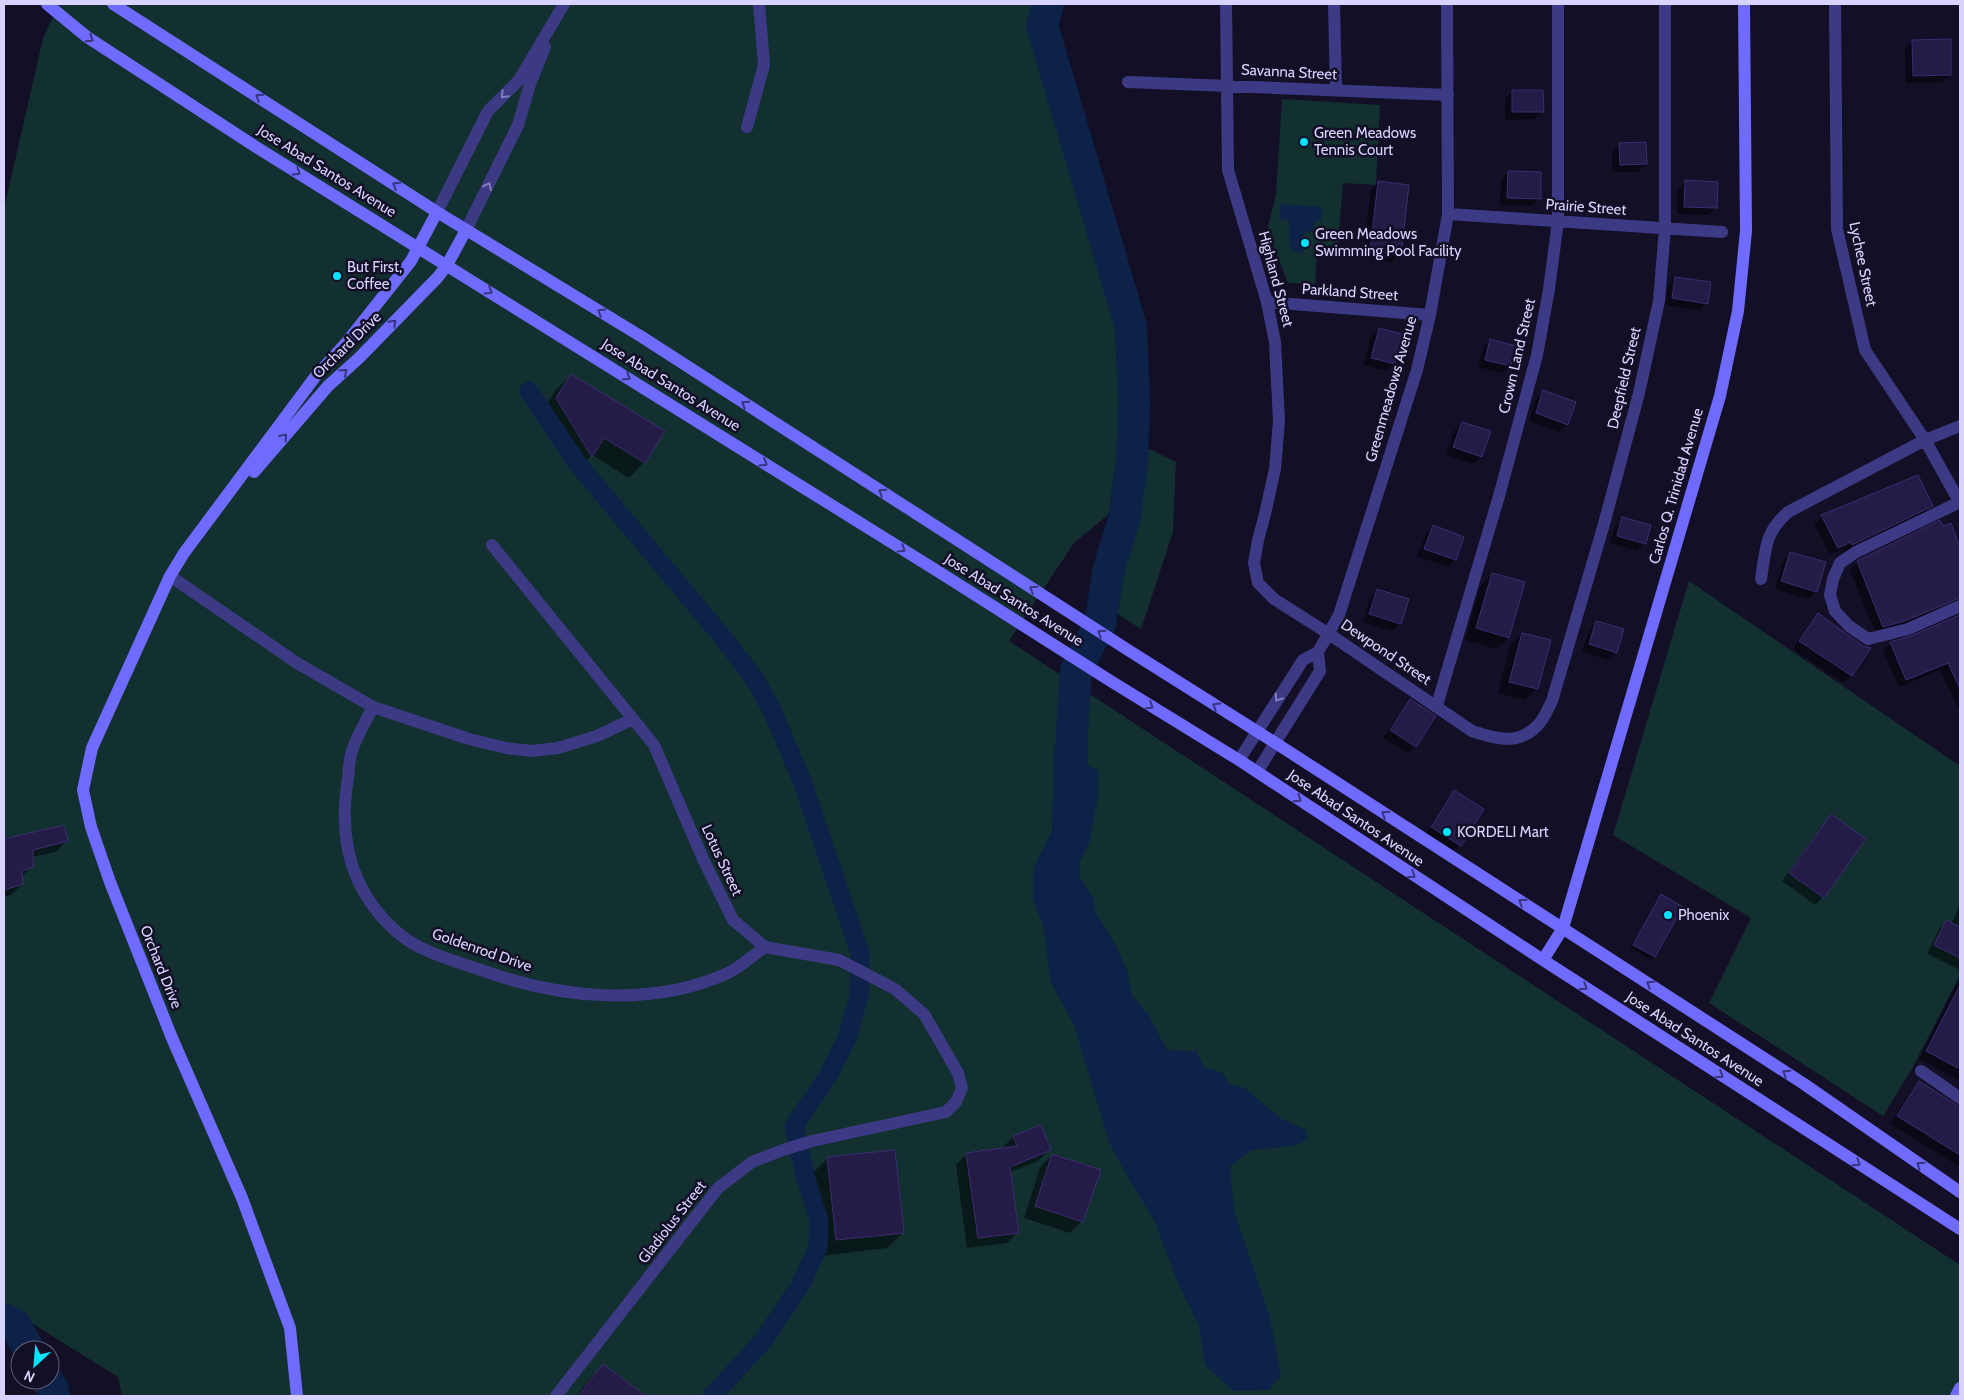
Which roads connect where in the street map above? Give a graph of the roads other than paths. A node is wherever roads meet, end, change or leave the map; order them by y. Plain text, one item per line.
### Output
1 (47, 4) edge
2 (113, 4) edge
3 (759, 4) edge
4 (1226, 4) edge
5 (1334, 4) edge
6 (1447, 4) edge
7 (1558, 4) edge
8 (1665, 4) edge
9 (1744, 4) edge
10 (1835, 4) edge
11 (563, 5) edge
12 (1128, 82) dead end
13 (1228, 85) junction
14 (1336, 90) junction
15 (1448, 96) junction
16 (748, 127) dead end
17 (437, 212) junction
18 (1448, 214) junction
19 (1558, 221) junction
20 (1665, 228) junction
21 (466, 230) junction
22 (1722, 232) dead end
23 (419, 247) junction
24 (447, 265) junction
25 (1267, 302) junction
26 (1430, 315) junction
27 (1960, 426) edge
28 (1926, 440) junction
29 (1960, 502) edge
30 (492, 545) dead end
31 (184, 553) junction
32 (1254, 563) joint
33 (170, 576) junction
34 (1761, 579) dead end
35 (1960, 606) edge
36 (1329, 634) junction
37 (1318, 652) junction
38 (1437, 705) junction
39 (373, 707) junction
40 (633, 719) junction
41 (1257, 732) junction
42 (1522, 738) joint
43 (1274, 742) junction
44 (1239, 760) junction
45 (1258, 772) junction
46 (1563, 928) junction
47 (765, 947) junction
48 (1542, 960) junction
49 (1921, 1071) dead end
50 (1960, 1096) edge
51 (1960, 1192) edge
52 (1960, 1229) edge
53 (1960, 1388) edge
54 (297, 1396) edge
55 (556, 1396) edge
56 (1956, 1396) edge

1 -> 23 main road, Jose Abad Santos Avenue
17 -> 2 main road, Jose Abad Santos Avenue
3 - 16 street
4 - 13 street, Highland Street
5 - 14 street
6 - 15 street, Greenmeadows Avenue
7 - 19 street, Crown Land Street
8 - 20 street, Deepfield Street
9 - 46 main road, Carlos Q. Trinidad Avenue
10 - 28 street, Lychee Street
11 -> 17 street, Orchard Drive
21 -> 11 street, Orchard Drive
12 - 13 street, Savanna Street
13 - 14 street, Savanna Street
13 - 25 street, Highland Street
14 - 15 street, Savanna Street
15 - 18 street, Greenmeadows Avenue
17 - 21 main road, Jose Abad Santos Avenue
17 - 23 main road, Orchard Drive
18 - 19 street, Prairie Street
18 - 26 street, Greenmeadows Avenue
19 - 20 street, Prairie Street
19 - 38 street, Crown Land Street
20 - 22 street, Prairie Street
20 - 42 street, Deepfield Street
21 - 24 main road, Orchard Drive
41 -> 21 main road, Jose Abad Santos Avenue
23 - 24 main road, Jose Abad Santos Avenue
23 - 31 main road, Orchard Drive
31 -> 24 main road, Orchard Drive
24 -> 44 main road, Jose Abad Santos Avenue
25 - 26 street, Parkland Street
25 - 32 street, Highland Street
26 - 36 street, Greenmeadows Avenue
27 - 28 street
28 - 29 street, Lychee Street
28 - 34 street
29 - 35 street
30 - 40 street, Lotus Street
31 - 33 main road, Orchard Drive
32 - 36 street, Dewpond Street
33 - 39 street
33 - 54 main road, Orchard Drive
36 - 37 street, Greenmeadows Avenue
36 - 38 street, Dewpond Street
37 -> 41 street, Greenmeadows Avenue
37 - 43 street, Greenmeadows Avenue
38 - 42 street, Dewpond Street
39 - 40 street
39 - 47 street, Goldenrod Drive
40 - 47 street, Lotus Street
41 - 43 main road, Jose Abad Santos Avenue
41 - 44 street, Greenmeadows Avenue
43 - 45 street, Greenmeadows Avenue
46 -> 43 main road, Jose Abad Santos Avenue
44 - 45 main road, Jose Abad Santos Avenue
45 -> 48 main road, Jose Abad Santos Avenue
46 - 48 main road, Carlos Q. Trinidad Avenue
51 -> 46 main road, Jose Abad Santos Avenue
47 - 55 street, Gladiolus Street
48 -> 52 main road, Jose Abad Santos Avenue
49 - 50 street
53 - 56 main road

